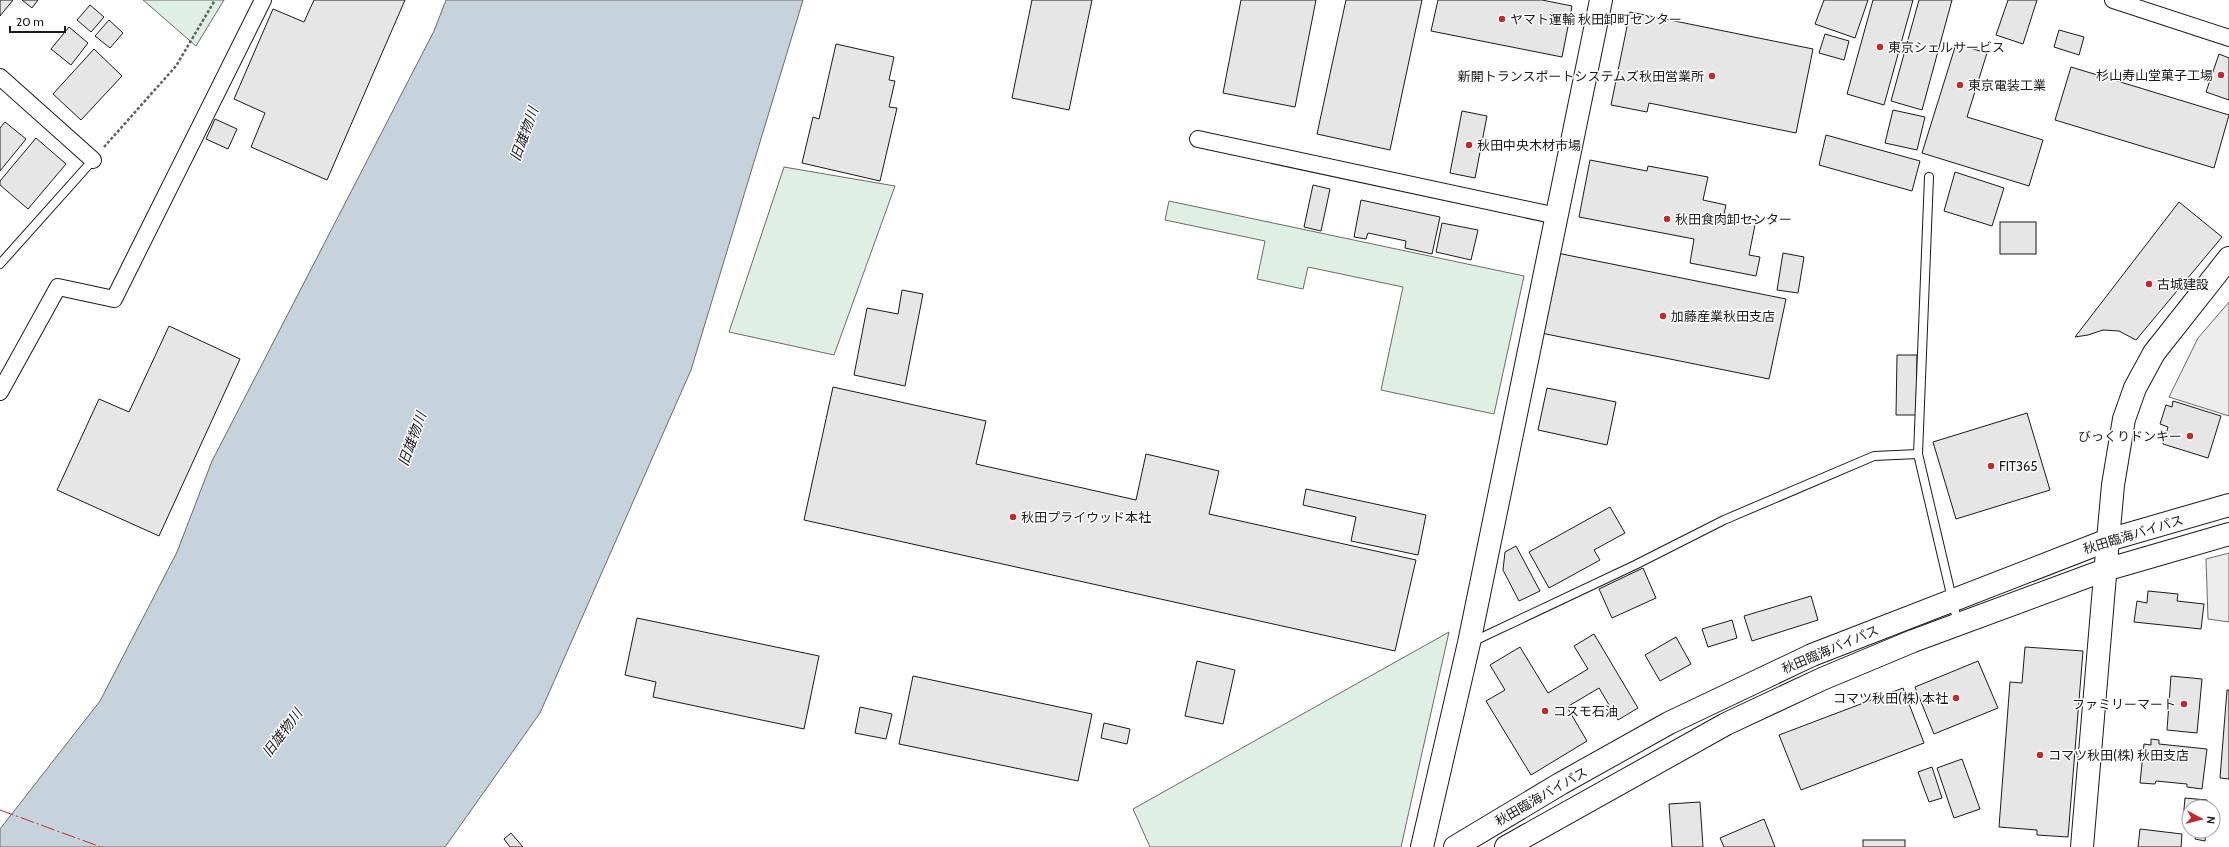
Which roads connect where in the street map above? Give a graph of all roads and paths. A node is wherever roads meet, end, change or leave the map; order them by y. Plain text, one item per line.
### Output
1 (215, 0) edge
2 (263, 0) edge
3 (1601, 0) edge
4 (2113, 0) edge
5 (2229, 38) edge
6 (0, 77) edge
7 (1198, 139) dead end
8 (93, 160) junction
9 (1929, 177) dead end
10 (1557, 216) junction
11 (2229, 258) edge
12 (0, 264) edge
13 (0, 392) edge
14 (1918, 454) junction
15 (2229, 506) edge
16 (2229, 534) edge
17 (2108, 540) junction
18 (2105, 570) junction
19 (1951, 600) junction
20 (1958, 625) junction
21 (1469, 643) junction
22 (1422, 847) edge
23 (1455, 847) edge
24 (1506, 847) edge
25 (2082, 847) edge

1 - 8 path
2 - 13 street
3 - 10 main road
4 - 5 street
6 - 8 street
7 - 10 street
8 - 12 lane
9 - 14 lane
10 - 21 main road
11 - 17 main road
14 - 19 lane
14 - 21 lane
15 - 17 main road, 秋田臨海バイパス
16 - 18 main road, 秋田臨海バイパス
17 - 18 main road
17 - 19 main road, 秋田臨海バイパス
18 - 20 main road, 秋田臨海バイパス
18 - 25 main road
19 - 20 lane
19 - 23 main road, 秋田臨海バイパス
20 - 24 main road, 秋田臨海バイパス
21 - 22 main road

